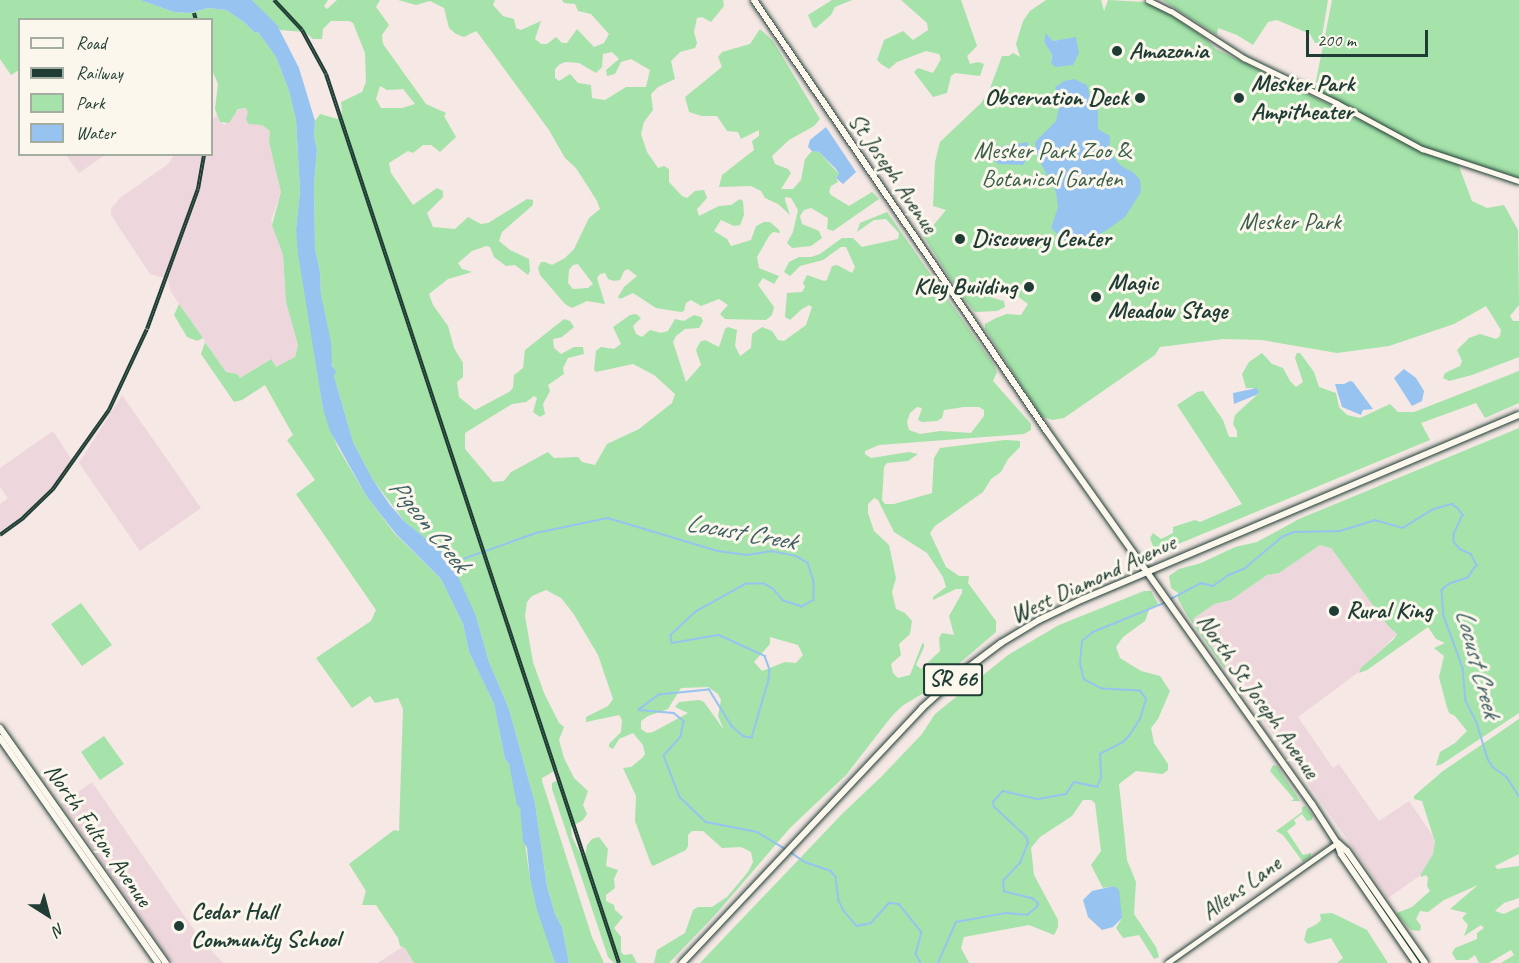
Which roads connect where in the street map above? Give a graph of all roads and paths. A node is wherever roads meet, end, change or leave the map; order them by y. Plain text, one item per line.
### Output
1 (754, 0) edge
2 (1148, 0) edge
3 (1519, 181) edge
4 (1519, 416) edge
5 (1148, 571) junction
6 (0, 728) edge
7 (0, 738) edge
8 (1337, 843) junction
9 (158, 963) edge
10 (166, 963) edge
11 (682, 963) edge
12 (1167, 963) edge
13 (1416, 963) edge
14 (1425, 963) edge

1 - 5 main road, St Joseph Avenue
2 - 3 street
4 - 5 main road, West Diamond Avenue / SR 66
5 - 8 main road, North St Joseph Avenue
5 - 11 main road, West Diamond Avenue / SR 66
6 - 10 main road, North Fulton Avenue
7 - 9 main road, North Fulton Avenue
8 - 12 street, Allens Lane
8 - 13 main road, North St Joseph Avenue
8 - 14 main road, North St Joseph Avenue

